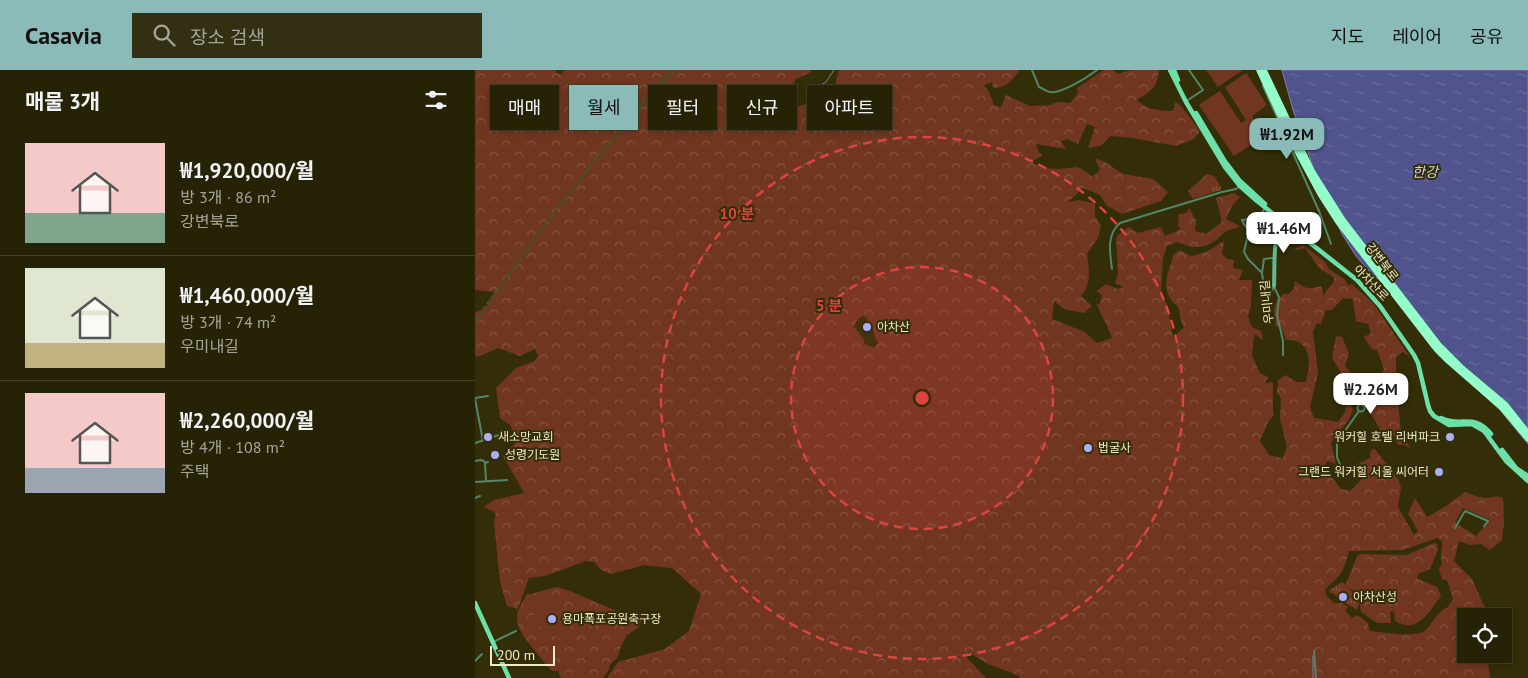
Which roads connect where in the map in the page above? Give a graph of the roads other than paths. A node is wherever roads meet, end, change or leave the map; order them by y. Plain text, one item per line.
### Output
1 (1032, 70) edge
2 (1097, 70) edge
3 (1172, 70) edge
4 (1189, 70) edge
5 (1258, 70) edge
6 (1264, 70) edge
7 (1188, 100) junction
8 (1231, 171) junction
9 (1243, 187) junction
10 (1265, 207) junction
11 (1283, 220) junction
12 (1331, 244) dead end
13 (1274, 258) junction
14 (1112, 269) dead end
15 (1262, 273) junction
16 (1263, 280) dead end
17 (1274, 286) junction
18 (1265, 307) dead end
19 (1428, 335) junction
20 (1283, 355) dead end
21 (488, 396) dead end
22 (475, 399) edge
23 (1359, 411) dead end
24 (508, 432) dead end
25 (1528, 433) edge
26 (1528, 440) edge
27 (483, 441) junction
28 (475, 443) edge
29 (475, 461) edge
30 (488, 462) dead end
31 (485, 463) junction
32 (1528, 476) edge
33 (1342, 477) dead end
34 (507, 480) dead end
35 (486, 481) junction
36 (1528, 481) edge
37 (475, 482) edge
38 (480, 496) dead end
39 (475, 498) edge
40 (1485, 526) dead end
41 (1455, 528) dead end
42 (475, 603) edge
43 (516, 631) dead end
44 (494, 645) junction
45 (1314, 651) dead end
46 (482, 654) dead end
47 (475, 661) edge
48 (509, 678) edge
49 (1316, 678) edge

1 - 2 street
3 - 7 main road, 아차산로
3 - 8 main road, 아차산로
4 - 7 street
5 - 12 street
5 - 19 highway, 강변북로
6 - 19 highway, 강변북로
7 - 8 main road, 아차산로
8 - 9 main road, 아차산로
9 - 10 main road, 아차산로
9 - 11 main road, 아차산로
9 - 14 street
10 - 11 main road, 아차산로
10 - 15 street
11 - 13 street, 우미내길
11 - 32 main road, 아차산로
11 - 36 main road, 아차산로
13 - 15 street
13 - 17 street, 우미내길
15 - 16 street
17 - 18 street
17 - 20 street, 우미내길
19 - 25 highway, 강변북로
19 - 26 highway, 강변북로
21 - 22 street
22 - 27 street
23 - 33 street
24 - 27 street
27 - 28 street
29 - 31 street
30 - 31 street
31 - 35 street
34 - 35 street
35 - 37 street
38 - 39 street
40 - 41 street
42 - 44 main road
43 - 44 street
44 - 48 main road
45 - 49 street
46 - 47 street

